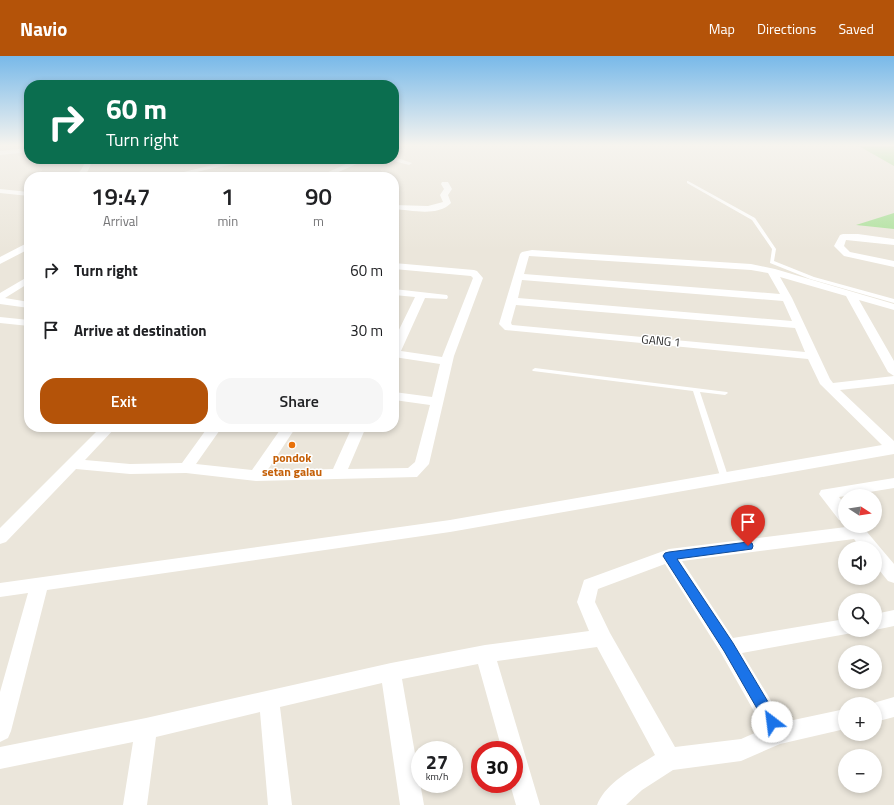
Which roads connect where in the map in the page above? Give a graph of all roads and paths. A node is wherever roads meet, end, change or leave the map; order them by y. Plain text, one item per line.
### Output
1 (688, 182) dead end
2 (445, 184) dead end
3 (0, 191) edge
4 (24, 193) edge
5 (399, 207) edge
6 (894, 242) edge
7 (24, 248) edge
8 (0, 261) edge
9 (894, 264) edge
10 (399, 266) edge
11 (772, 270) junction
12 (518, 277) junction
13 (24, 282) edge
14 (399, 293) edge
15 (850, 294) junction
16 (421, 295) junction
17 (0, 297) edge
18 (443, 297) dead end
19 (787, 298) junction
20 (511, 301) junction
21 (894, 301) edge
22 (0, 302) edge
23 (24, 304) edge
24 (894, 308) edge
25 (0, 320) edge
26 (24, 322) edge
27 (798, 325) junction
28 (399, 342) edge
29 (399, 354) edge
30 (812, 356) junction
31 (447, 362) junction
32 (535, 370) dead end
33 (894, 372) edge
34 (894, 380) edge
35 (830, 387) junction
36 (696, 389) junction
37 (725, 393) dead end
38 (399, 397) edge
39 (437, 402) junction
40 (104, 432) edge
41 (211, 432) edge
42 (287, 432) edge
43 (357, 432) edge
44 (894, 449) edge
45 (75, 464) junction
46 (186, 468) junction
47 (338, 474) junction
48 (256, 476) junction
49 (725, 479) junction
50 (894, 483) edge
51 (857, 489) edge
52 (838, 492) edge
53 (838, 507) edge
54 (838, 531) edge
55 (858, 533) edge
56 (0, 538) edge
57 (865, 541) edge
58 (669, 556) junction
59 (882, 561) edge
60 (894, 576) edge
61 (40, 583) junction
62 (0, 590) edge
63 (894, 618) edge
64 (882, 621) edge
65 (838, 628) edge
66 (602, 638) junction
67 (728, 647) junction
68 (485, 654) junction
69 (391, 672) junction
70 (269, 700) junction
71 (894, 707) edge
72 (882, 710) edge
73 (838, 721) edge
74 (146, 729) junction
75 (0, 731) edge
76 (779, 734) junction
77 (509, 741) edge
78 (0, 758) edge
79 (670, 759) junction
80 (523, 787) edge
81 (134, 805) edge
82 (280, 805) edge
83 (412, 805) edge
84 (528, 805) edge
85 (609, 805) edge

1 - 21 lane
2 - 5 street
3 - 4 street
6 - 9 street
7 - 8 street
10 - 31 street
11 - 12 street
11 - 15 street
11 - 19 street
12 - 19 street
12 - 20 street
13 - 17 street
14 - 16 street
15 - 24 street
15 - 33 street
16 - 18 street
16 - 28 street
19 - 27 street
20 - 27 street
20 - 30 street, GANG 1
22 - 23 street
25 - 26 street
27 - 30 street
29 - 31 street
30 - 35 street
31 - 39 street
32 - 36 lane
34 - 35 street
35 - 44 street
36 - 37 lane
36 - 49 lane
38 - 39 street
39 - 47 street
40 - 45 street
41 - 46 street
42 - 48 street
43 - 47 street
44 - 49 street
45 - 46 street
45 - 56 street
46 - 48 street
47 - 48 street
49 - 61 street
50 - 51 street
52 - 53 street
54 - 58 street
55 - 57 street
58 - 66 street
58 - 67 street
59 - 60 street
61 - 62 street
61 - 75 street
63 - 64 street
65 - 67 street
66 - 68 street
66 - 79 street
67 - 76 street
68 - 69 street
68 - 77 street
69 - 70 street
69 - 83 street
70 - 74 street
70 - 82 street
71 - 72 street
73 - 76 street
74 - 78 street
74 - 81 street
76 - 79 street
79 - 85 street
80 - 84 street

